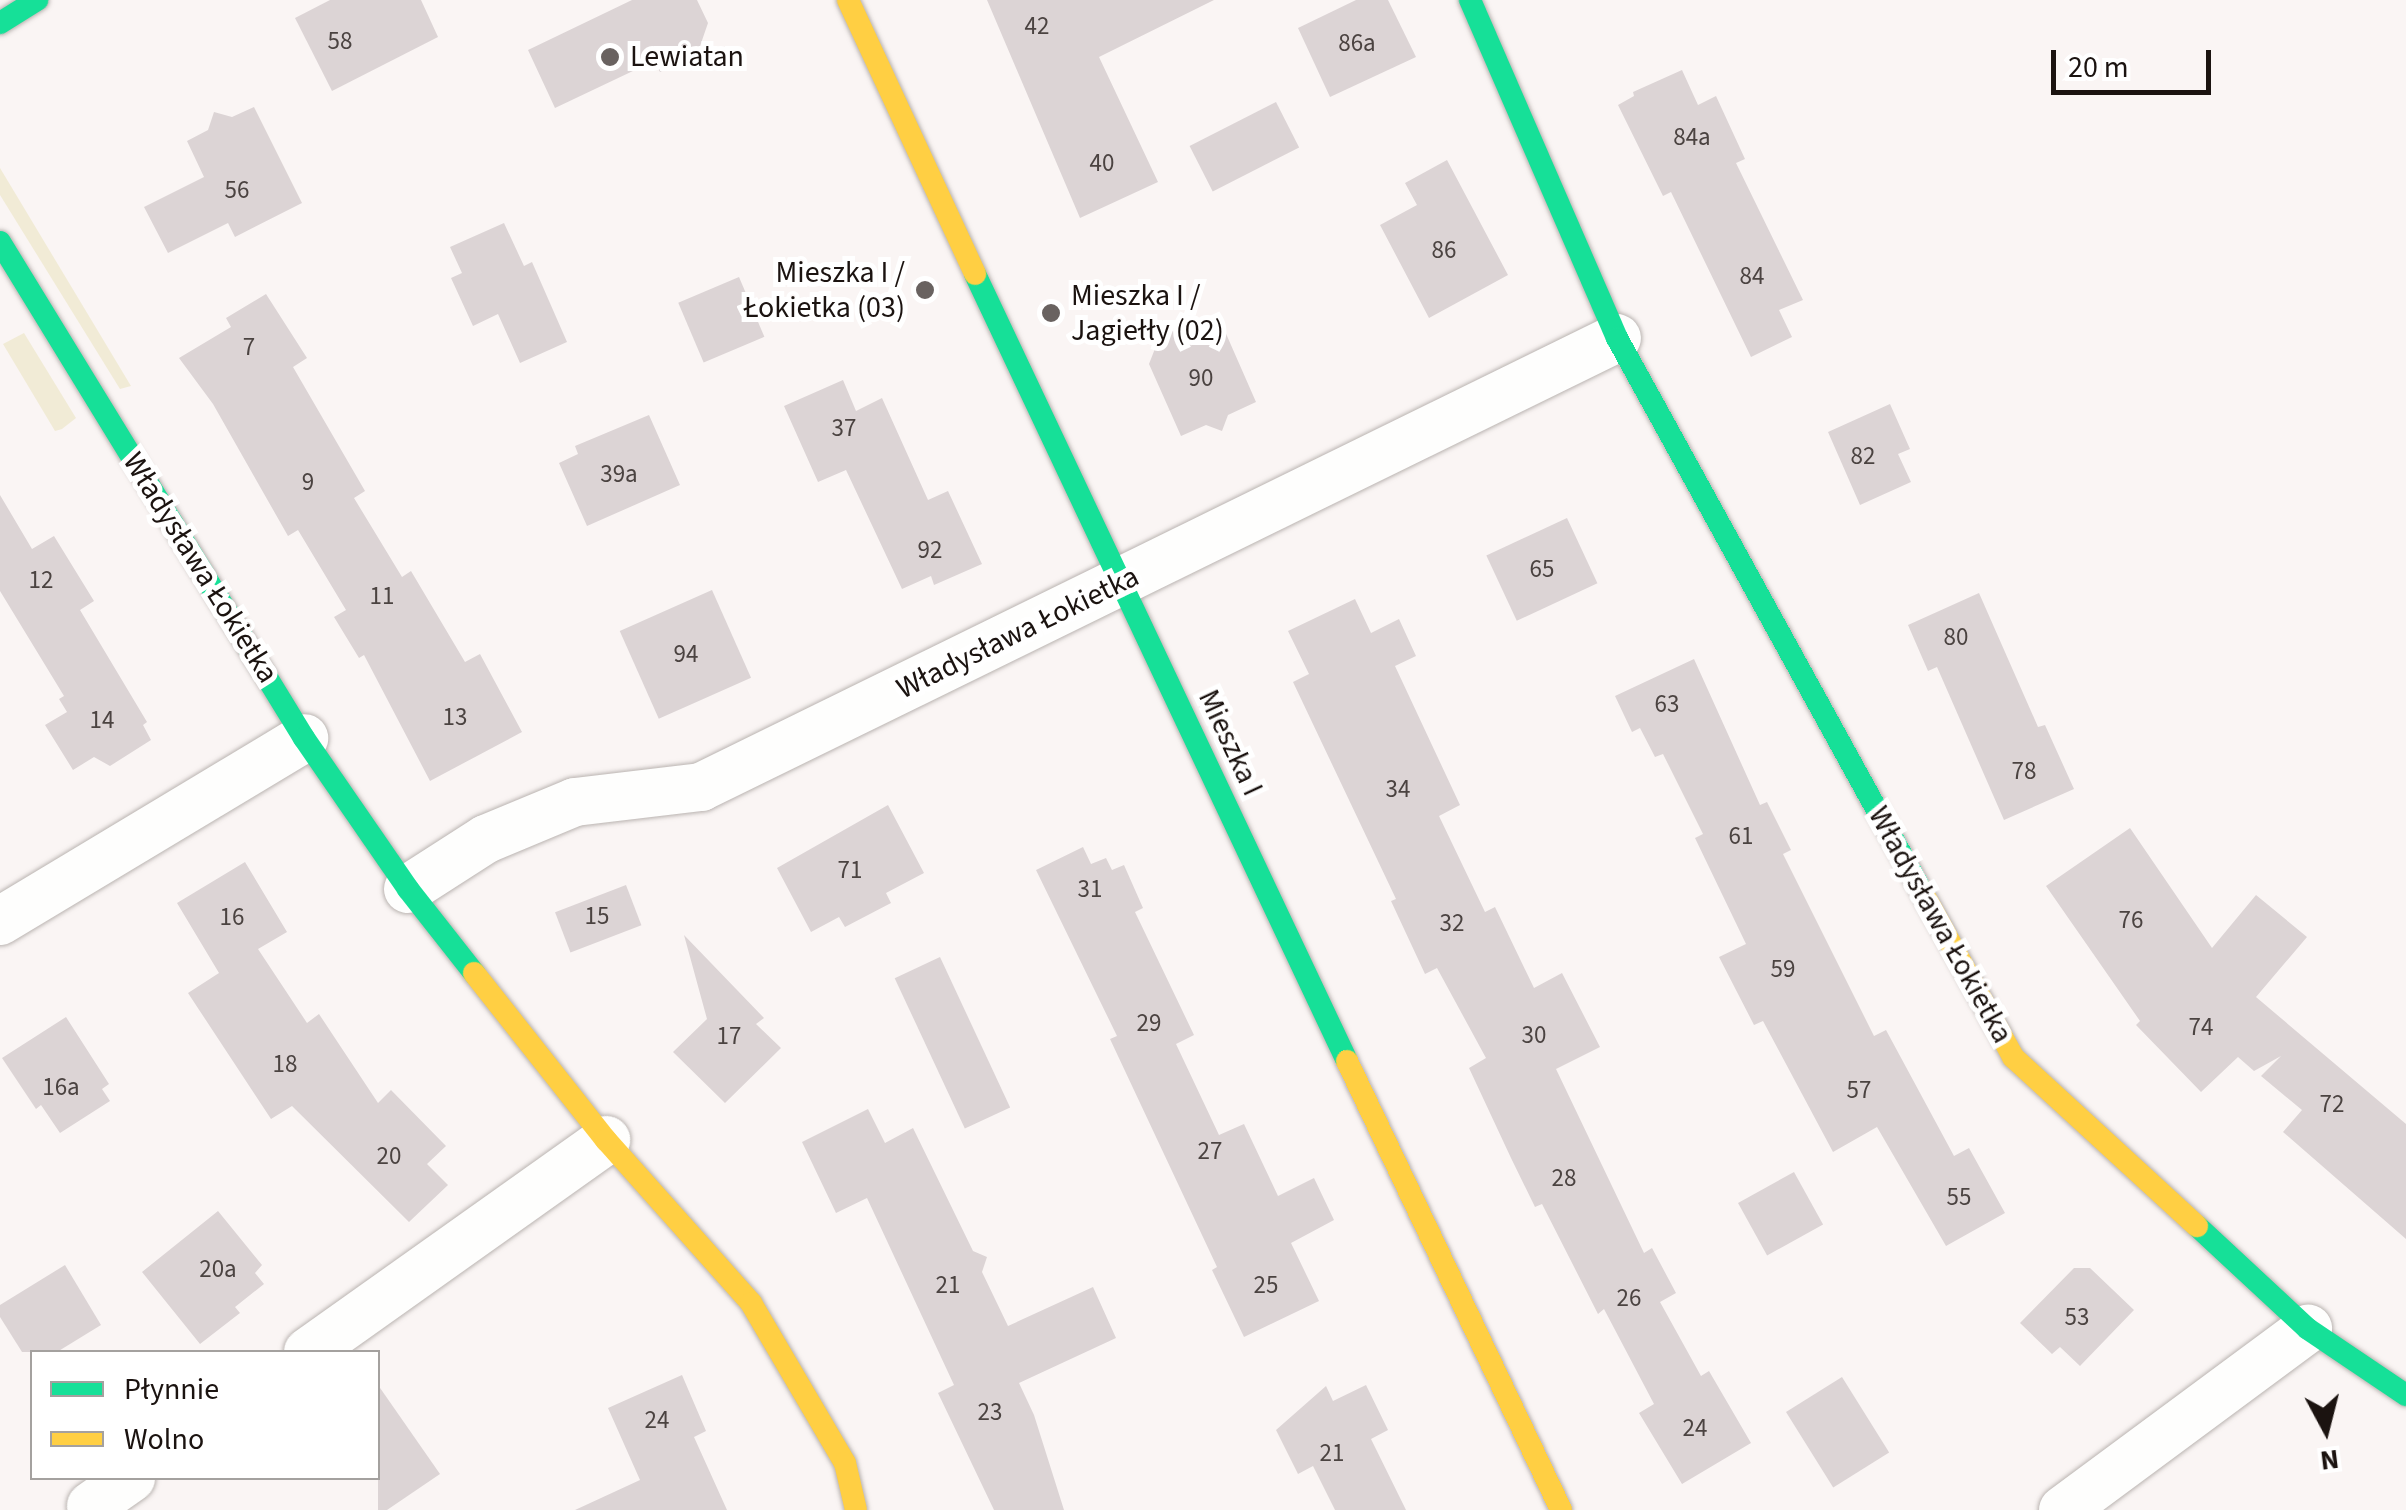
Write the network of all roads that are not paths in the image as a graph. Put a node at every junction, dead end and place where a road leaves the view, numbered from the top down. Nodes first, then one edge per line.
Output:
1 (37, 0) edge
2 (848, 0) edge
3 (1470, 0) edge
4 (0, 23) edge
5 (0, 242) edge
6 (1617, 338) junction
7 (1120, 582) junction
8 (304, 738) junction
9 (408, 889) junction
10 (0, 921) edge
11 (606, 1140) junction
12 (2308, 1329) junction
13 (311, 1350) edge
14 (2406, 1395) edge
15 (128, 1480) edge
16 (91, 1506) dead end
17 (856, 1510) edge
18 (1561, 1510) edge
19 (2062, 1510) edge

1 - 4 street
2 - 7 street, Mieszka I
3 - 6 street, Władysława Łokietka
5 - 8 street, Władysława Łokietka
6 - 7 street, Władysława Łokietka
6 - 12 street, Władysława Łokietka
7 - 9 street, Władysława Łokietka
7 - 18 street, Mieszka I
8 - 9 street, Władysława Łokietka
8 - 10 street
9 - 11 street, Władysława Łokietka
11 - 13 street
11 - 17 street, Władysława Łokietka
12 - 14 street, Władysława Łokietka
12 - 19 street
15 - 16 street

